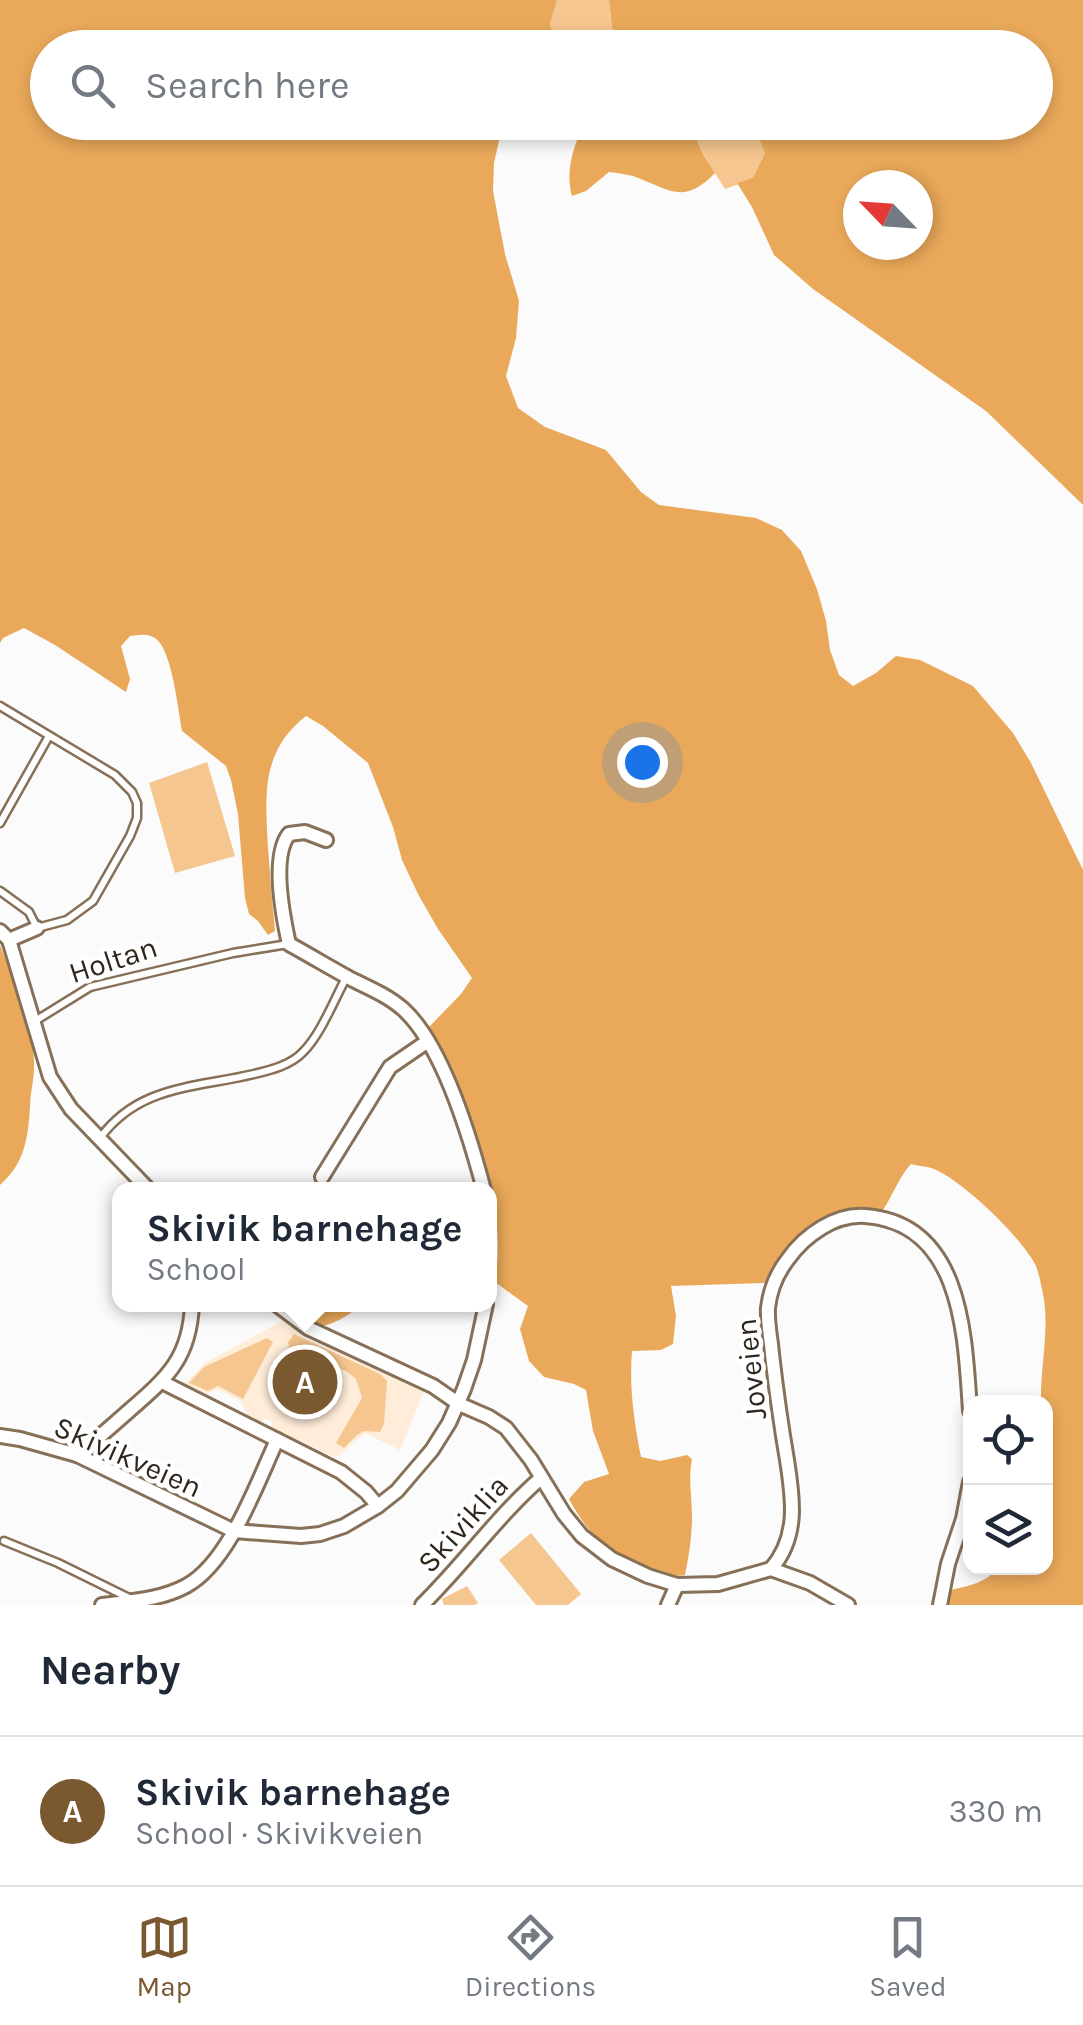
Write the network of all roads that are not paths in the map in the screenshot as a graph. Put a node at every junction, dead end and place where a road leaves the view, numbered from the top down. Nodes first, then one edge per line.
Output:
1 (0, 706) edge
2 (49, 736) junction
3 (0, 823) edge
4 (326, 840) dead end
5 (0, 891) edge
6 (37, 928) junction
7 (4, 935) edge
8 (289, 944) junction
9 (346, 976) junction
10 (34, 1021) junction
11 (428, 1040) junction
12 (100, 1138) junction
13 (322, 1177) dead end
14 (141, 1182) edge
15 (482, 1182) edge
16 (192, 1312) edge
17 (287, 1312) edge
18 (484, 1312) edge
19 (162, 1382) junction
20 (968, 1395) edge
21 (459, 1404) junction
22 (0, 1436) edge
23 (277, 1440) junction
24 (76, 1455) junction
25 (541, 1478) junction
26 (970, 1485) edge
27 (378, 1506) junction
28 (234, 1531) junction
29 (4, 1541) dead end
30 (770, 1569) junction
31 (677, 1585) junction
32 (135, 1601) junction
33 (102, 1605) edge
34 (422, 1605) edge
35 (668, 1605) edge
36 (848, 1605) edge
37 (940, 1605) edge

1 - 2 lane, Holtan
2 - 3 lane
2 - 6 lane, Holtan
4 - 8 street
5 - 6 lane
6 - 7 street, Holtan
7 - 10 street, Holtan
8 - 9 street
8 - 10 lane, Holtan
9 - 11 street
9 - 12 lane
10 - 12 street, Holtan
11 - 13 street
11 - 15 street
12 - 14 street, Holtan
16 - 19 street
17 - 21 street
18 - 21 street, Skivikveien
19 - 23 street
19 - 24 street
20 - 30 street, Joveien
21 - 25 street
21 - 27 street, Skivikveien
22 - 24 street, Skivikveien
23 - 27 street
23 - 28 street
24 - 28 street, Skivikveien
25 - 31 street
25 - 34 street, Skiviklia
26 - 37 street
27 - 28 street, Skivikveien
28 - 32 street
29 - 32 lane
30 - 31 street
30 - 36 street
31 - 35 street
32 - 33 street

